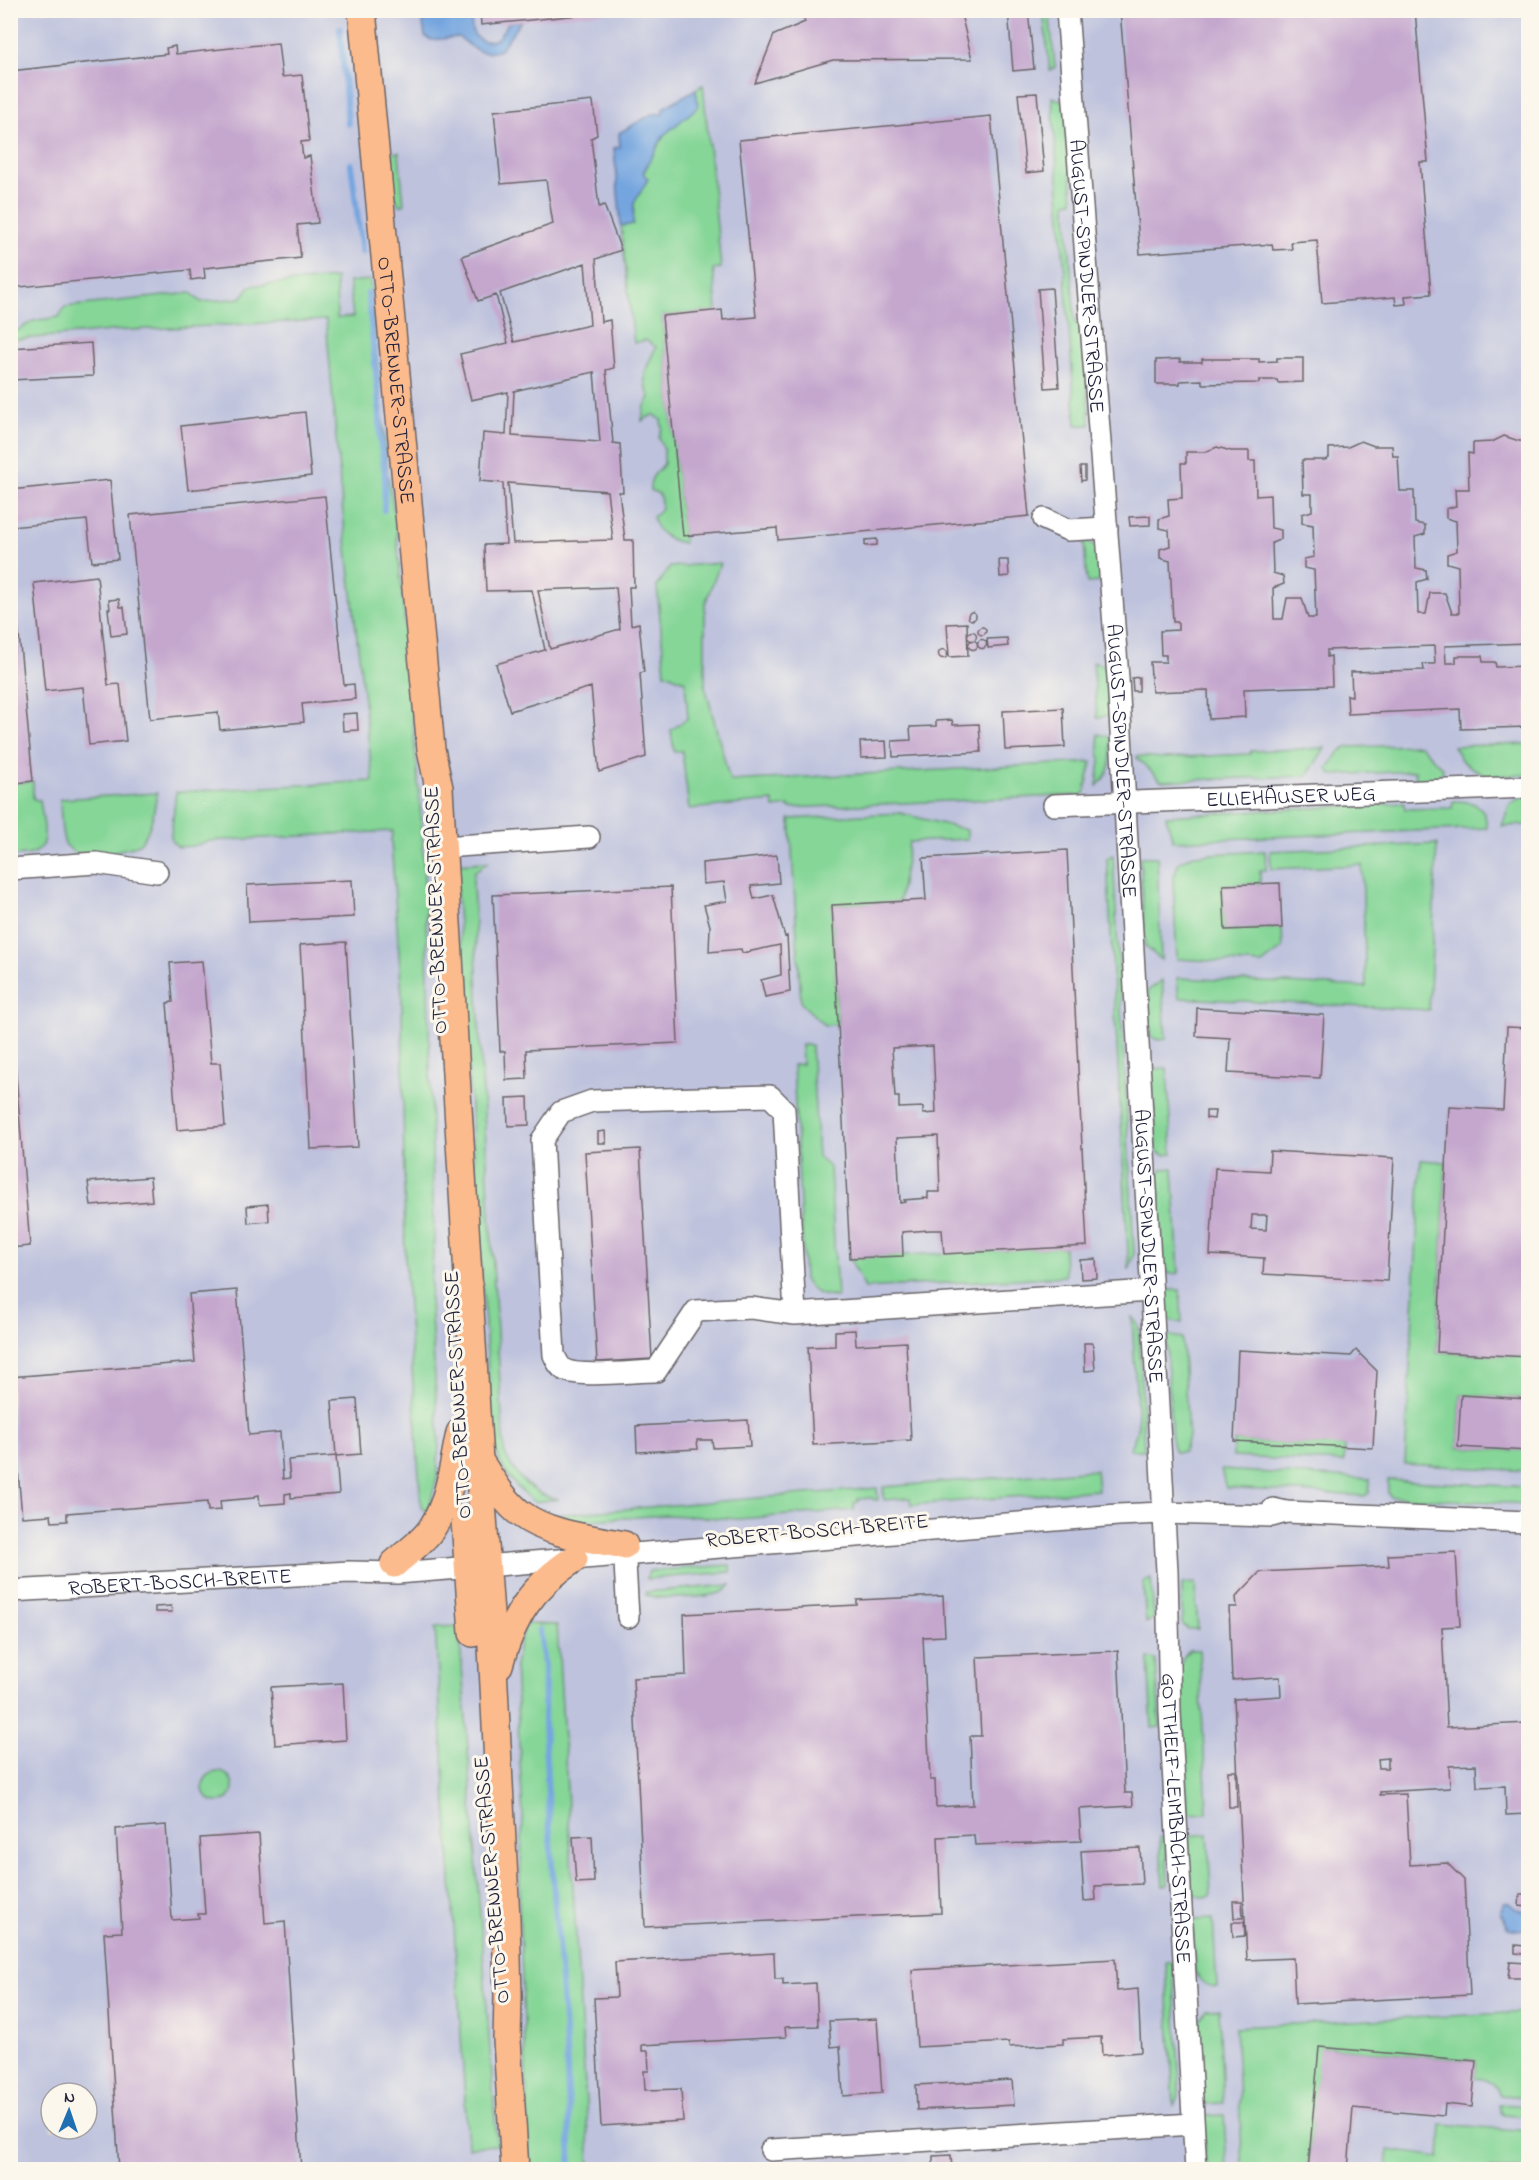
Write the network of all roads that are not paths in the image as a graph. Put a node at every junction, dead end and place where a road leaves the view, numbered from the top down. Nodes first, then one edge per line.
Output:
1 (362, 10) edge
2 (1067, 10) edge
3 (1044, 519) dead end
4 (1107, 528) junction
5 (431, 749) junction
6 (1528, 787) edge
7 (1124, 802) junction
8 (1054, 806) dead end
9 (589, 837) dead end
10 (443, 847) junction
11 (10, 869) edge
12 (157, 872) dead end
13 (1150, 1291) junction
14 (795, 1314) junction
15 (460, 1433) junction
16 (479, 1461) junction
17 (1163, 1509) junction
18 (1528, 1522) edge
19 (624, 1550) junction
20 (574, 1559) junction
21 (477, 1562) junction
22 (394, 1564) junction
23 (349, 1572) junction
24 (10, 1591) edge
25 (628, 1617) dead end
26 (494, 1680) junction
27 (507, 2040) junction
28 (1193, 2124) junction
29 (771, 2150) dead end
30 (515, 2169) edge
31 (1196, 2169) edge

1 - 5 main road, OTTO-BRENNER-STRASSE
2 - 4 street, AUGUST-SPINDLER-STRASSE
3 - 4 street
4 - 7 street, AUGUST-SPINDLER-STRASSE
5 - 10 main road, OTTO-BRENNER-STRASSE
5 - 15 main road, OTTO-BRENNER-STRASSE
6 - 7 street, ELLIEHÄUSER WEG
7 - 8 street, ELLIEHÄUSER WEG
7 - 13 street, AUGUST-SPINDLER-STRASSE
9 - 10 street
10 - 16 main road, OTTO-BRENNER-STRASSE
11 - 12 street
13 - 14 street
13 - 17 street, AUGUST-SPINDLER-STRASSE
14 - 14 street
15 - 21 main road, OTTO-BRENNER-STRASSE
15 - 22 main road
16 - 19 main road
16 - 21 main road, OTTO-BRENNER-STRASSE
17 - 18 street, ROBERT-BOSCH-BREITE
17 - 19 street, ROBERT-BOSCH-BREITE
17 - 28 street, GOTTHELF-LEIMBACH-STRASSE
19 - 20 street, ROBERT-BOSCH-BREITE
19 - 21 street, ROBERT-BOSCH-BREITE
19 - 25 street
20 - 21 street, ROBERT-BOSCH-BREITE
20 - 26 main road
21 - 22 street, ROBERT-BOSCH-BREITE
21 - 23 street, ROBERT-BOSCH-BREITE
21 - 26 main road, OTTO-BRENNER-STRASSE
21 - 27 main road, OTTO-BRENNER-STRASSE
22 - 23 street, ROBERT-BOSCH-BREITE
23 - 24 street, ROBERT-BOSCH-BREITE
26 - 27 main road, OTTO-BRENNER-STRASSE
27 - 30 main road, OTTO-BRENNER-STRASSE
28 - 29 street
28 - 31 street, GOTTHELF-LEIMBACH-STRASSE

